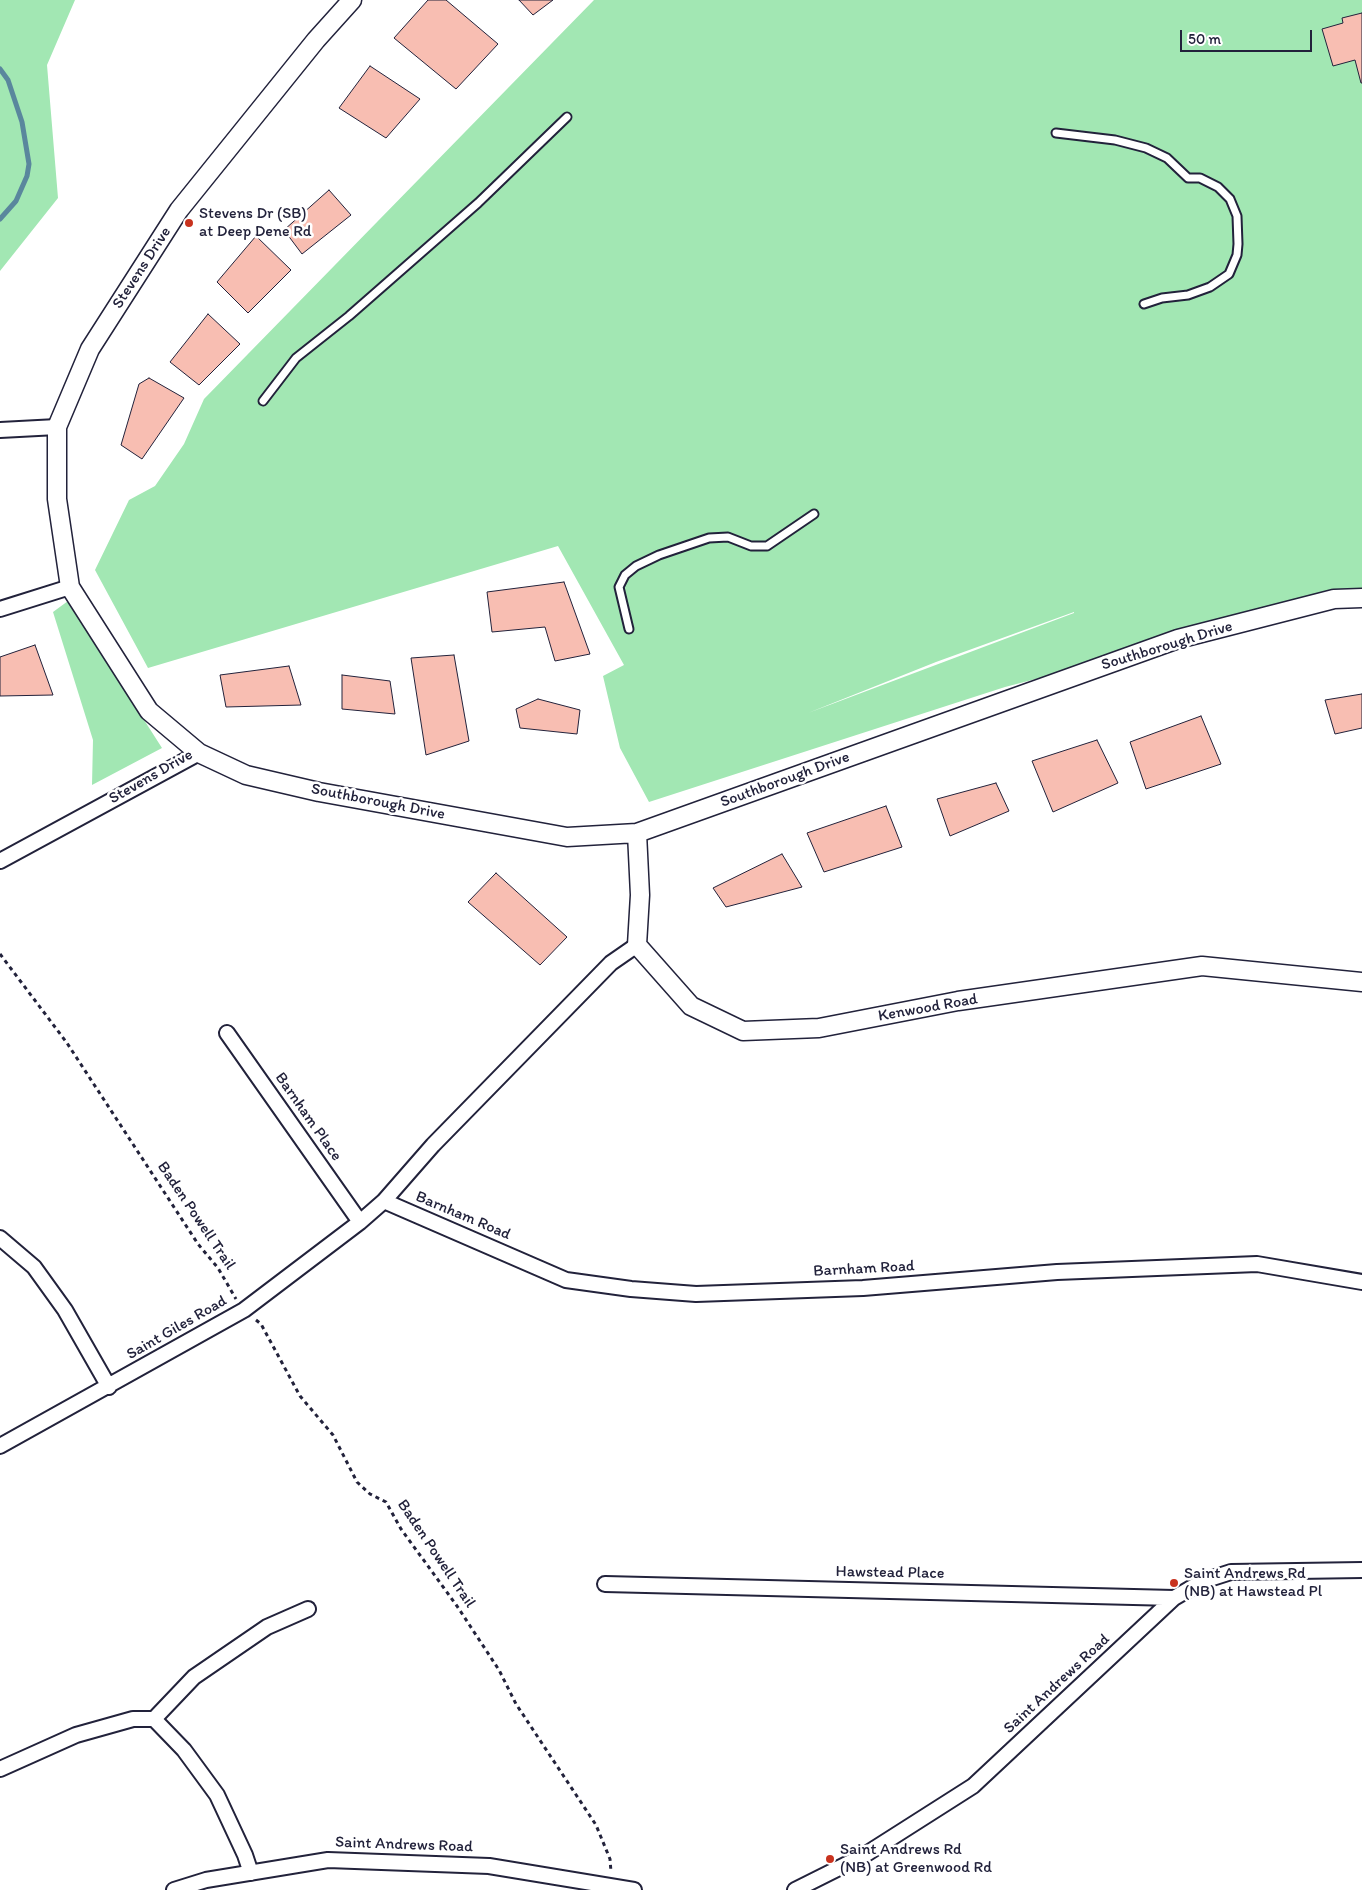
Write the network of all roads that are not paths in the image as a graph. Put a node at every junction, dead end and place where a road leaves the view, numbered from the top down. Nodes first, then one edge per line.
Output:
1 (352, 0) edge
2 (567, 117) dead end
3 (1056, 133) dead end
4 (1144, 304) dead end
5 (263, 401) dead end
6 (57, 427) junction
7 (0, 430) edge
8 (814, 514) dead end
9 (70, 587) junction
10 (1362, 598) edge
11 (0, 609) edge
12 (629, 629) dead end
13 (199, 753) junction
14 (637, 833) junction
15 (0, 861) edge
16 (637, 945) junction
17 (1362, 982) edge
18 (227, 1033) dead end
19 (384, 1201) junction
20 (360, 1222) junction
21 (0, 1238) edge
22 (1362, 1282) edge
23 (109, 1387) junction
24 (0, 1446) edge
25 (1362, 1570) edge
26 (605, 1584) dead end
27 (1174, 1598) junction
28 (308, 1609) dead end
29 (154, 1718) junction
30 (0, 1769) edge
31 (251, 1874) junction
32 (174, 1890) edge
33 (634, 1890) edge
34 (795, 1890) edge

1 - 6 street, Stevens Drive
2 - 5 lane
3 - 4 lane
6 - 7 street
6 - 9 street, Stevens Drive
8 - 12 lane
9 - 11 street
9 - 13 street, Stevens Drive
10 - 14 street, Southborough Drive
13 - 14 street, Southborough Drive
13 - 15 street, Stevens Drive
14 - 16 street
16 - 17 street, Kenwood Road
16 - 19 street, Barnham Road
18 - 20 street, Barnham Place
19 - 20 street, Barnham Road
19 - 22 street, Barnham Road
20 - 23 street, Saint Giles Road
21 - 23 street
23 - 24 street, Saint Giles Road
25 - 27 street, Saint Andrews Road
26 - 27 street, Hawstead Place
27 - 34 street, Saint Andrews Road
28 - 29 street
29 - 30 street
29 - 31 street
31 - 32 street, Saint Andrews Road
31 - 33 street, Saint Andrews Road

